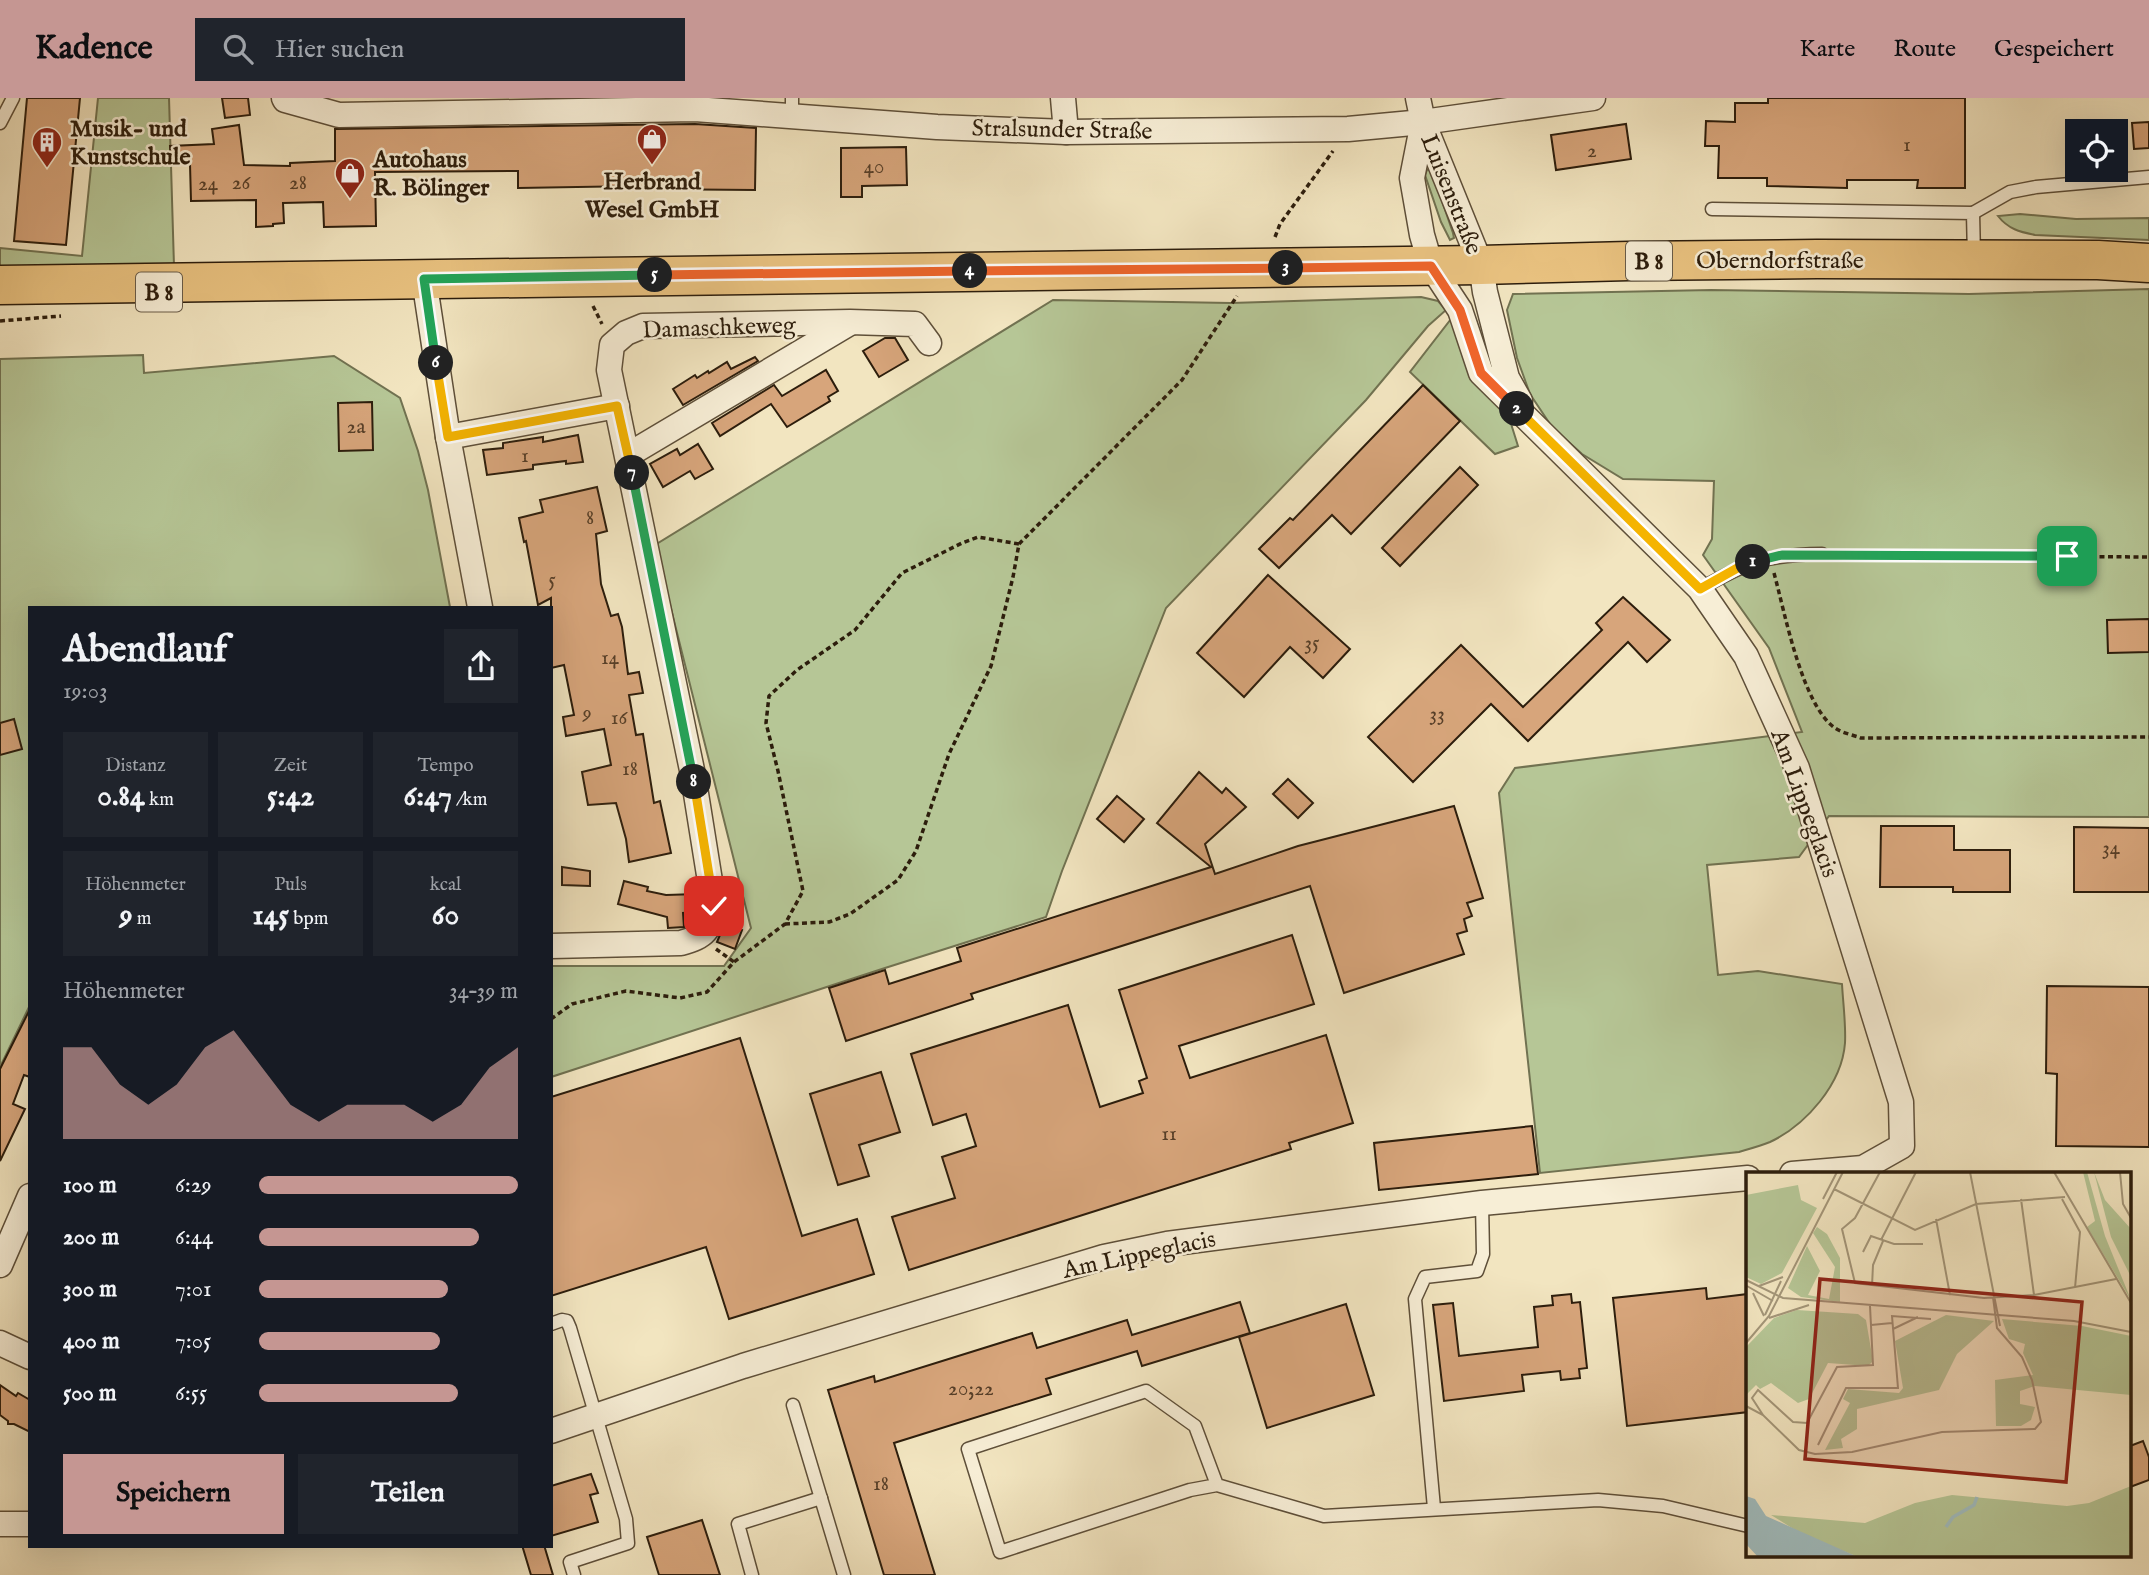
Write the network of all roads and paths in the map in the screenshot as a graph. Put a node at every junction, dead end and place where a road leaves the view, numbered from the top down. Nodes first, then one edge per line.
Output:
1 (13, 98) edge
2 (284, 98) edge
3 (1063, 98) edge
4 (1593, 98) edge
5 (427, 105) edge
6 (792, 106) edge
7 (1420, 110) edge
8 (0, 123) edge
9 (1349, 130) junction
10 (1066, 132) junction
11 (2149, 177) edge
12 (1712, 209) dead end
13 (1973, 213) junction
14 (1974, 261) junction
15 (2149, 263) edge
16 (1431, 266) junction
17 (1257, 268) junction
18 (424, 279) junction
19 (1483, 279) junction
20 (318, 282) junction
21 (0, 285) edge
22 (589, 298) dead end
23 (0, 303) edge
24 (850, 322) junction
25 (929, 343) dead end
26 (612, 345) junction
27 (617, 406) junction
28 (1534, 425) junction
29 (448, 437) junction
30 (628, 454) junction
31 (1018, 544) junction
32 (1822, 554) joint
33 (1765, 555) junction
34 (2149, 557) edge
35 (1700, 589) junction
36 (480, 606) edge
37 (2149, 737) edge
38 (785, 924) junction
39 (553, 946) edge
40 (553, 1018) edge
41 (1816, 1172) edge
42 (1746, 1178) edge
43 (28, 1201) edge
44 (1482, 1203) junction
45 (0, 1265) edge
46 (553, 1323) edge
47 (0, 1343) edge
48 (28, 1356) edge
49 (793, 1405) dead end
50 (595, 1416) junction
51 (553, 1430) edge
52 (1217, 1485) junction
53 (821, 1498) junction
54 (1434, 1508) junction
55 (0, 1524) edge
56 (28, 1524) edge
57 (1746, 1526) edge
58 (574, 1575) edge
59 (752, 1575) edge
60 (844, 1575) edge

1 - 8 lane
2 - 5 street, Stralsunder Straße
3 - 10 street
4 - 7 street, Stralsunder Straße
5 - 6 street, Stralsunder Straße
6 - 10 street, Stralsunder Straße
7 - 9 street, Stralsunder Straße
7 - 16 street, Luisenstraße
7 - 19 street, Luisenstraße
9 - 10 street, Stralsunder Straße
9 - 17 path
11 - 13 lane
12 - 13 lane
13 - 14 lane
14 - 15 main road, Oberndorfstraße / B 8
14 - 19 main road, Oberndorfstraße / B 8
16 - 17 main road, Oberndorfstraße / B 8
16 - 19 main road, Oberndorfstraße / B 8
16 - 28 street, Am Lippeglacis
17 - 18 main road, Oberndorfstraße / B 8
17 - 31 path
18 - 20 main road, Oberndorfstraße / B 8
18 - 29 street
19 - 28 street, Am Lippeglacis
20 - 21 main road, Oberndorfstraße / B 8
20 - 23 main road, Oberndorfstraße / B 8
22 - 26 path
24 - 25 street, Damaschkeweg
24 - 26 street, Damaschkeweg
24 - 30 street, Damaschkeweg
26 - 27 street, Damaschkeweg
27 - 29 street
27 - 30 street, Damaschkeweg
28 - 35 street, Am Lippeglacis
29 - 36 street
30 - 39 street, Damaschkeweg
31 - 38 path
31 - 38 path
32 - 33 lane
32 - 34 path
33 - 35 lane
33 - 37 path
35 - 41 street, Am Lippeglacis
38 - 40 path
42 - 44 street, Am Lippeglacis
43 - 45 street
44 - 50 street, Am Lippeglacis
44 - 54 lane
46 - 50 lane
47 - 48 street
49 - 53 lane
50 - 51 street, Am Lippeglacis
50 - 58 lane
52 - 52 lane
52 - 54 lane
53 - 59 lane
53 - 60 lane
54 - 57 lane
55 - 56 street

